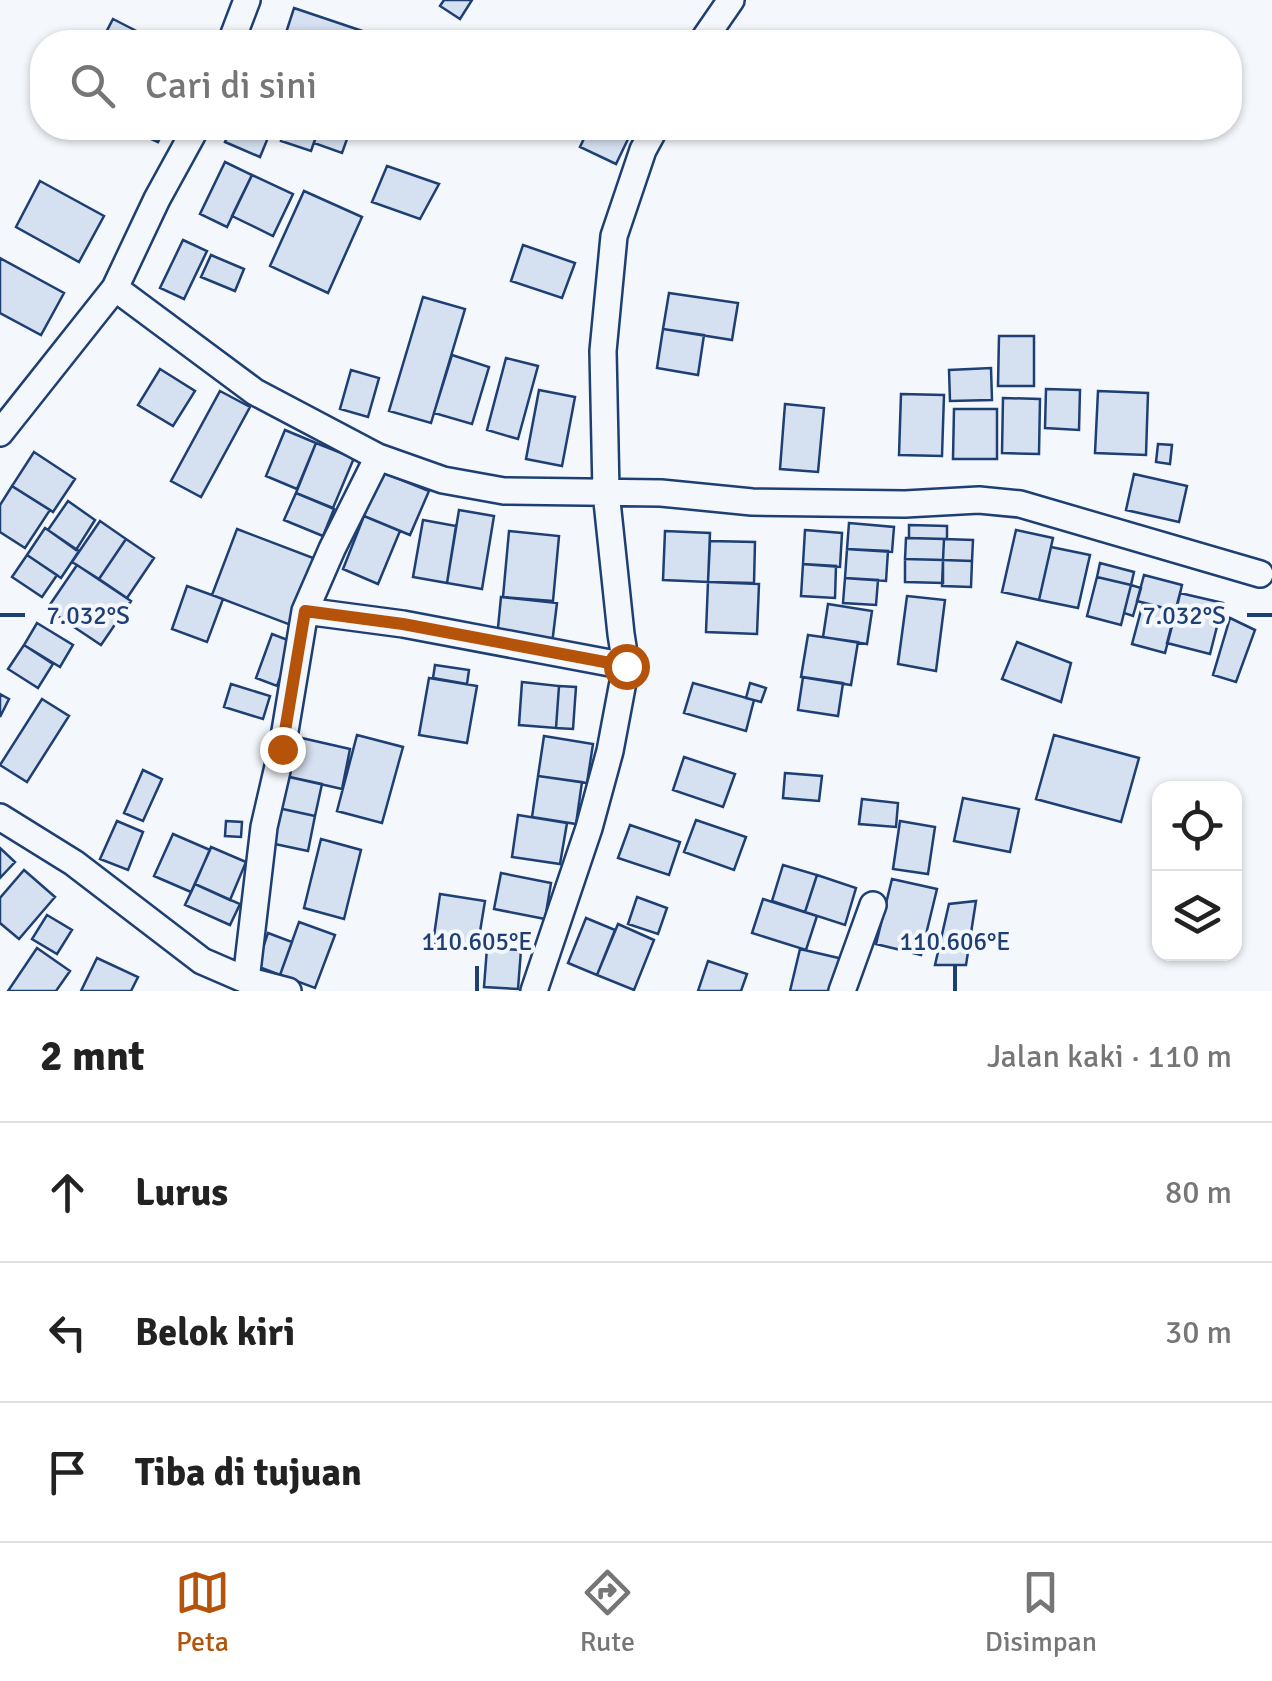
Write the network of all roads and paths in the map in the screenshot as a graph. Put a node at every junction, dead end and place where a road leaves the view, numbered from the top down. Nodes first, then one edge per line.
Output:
1 (247, 0) edge
2 (731, 0) edge
3 (236, 30) edge
4 (710, 30) edge
5 (189, 140) edge
6 (648, 140) edge
7 (114, 288) junction
8 (0, 433) edge
9 (378, 456) junction
10 (606, 492) junction
11 (1260, 574) dead end
12 (305, 611) junction
13 (626, 666) junction
14 (0, 817) edge
15 (872, 905) dead end
16 (246, 980) junction
17 (288, 991) edge
18 (534, 991) edge
19 (842, 991) edge

1 - 3 street
2 - 4 street
5 - 7 street
6 - 10 street
7 - 8 street
7 - 9 street
9 - 10 street
9 - 12 street
10 - 11 street
10 - 13 street
12 - 13 street
12 - 16 street
13 - 18 street
14 - 16 street
15 - 19 street
16 - 17 street

